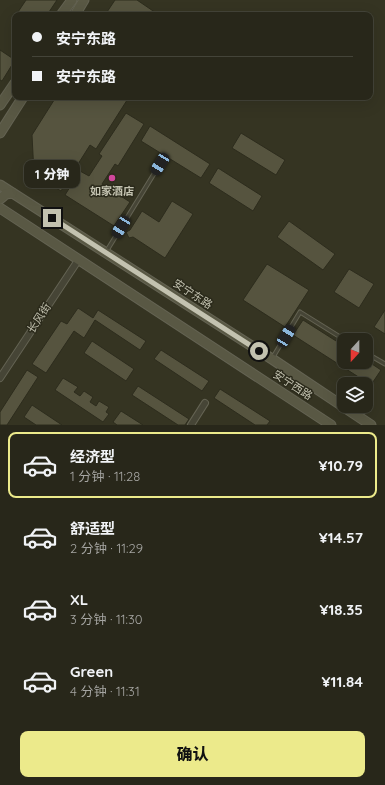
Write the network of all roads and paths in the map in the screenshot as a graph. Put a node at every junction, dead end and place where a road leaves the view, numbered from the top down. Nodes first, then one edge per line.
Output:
1 (72, 0) edge
2 (84, 0) edge
3 (64, 12) edge
4 (76, 12) edge
5 (12, 88) edge
6 (21, 100) edge
7 (0, 106) edge
8 (0, 133) edge
9 (160, 164) dead end
10 (0, 185) edge
11 (12, 193) junction
12 (0, 206) edge
13 (106, 252) junction
14 (79, 259) junction
15 (337, 335) edge
16 (373, 357) edge
17 (272, 359) junction
18 (385, 364) edge
19 (0, 378) edge
20 (205, 403) dead end
21 (191, 425) edge
22 (331, 425) edge
23 (371, 425) edge

1 - 3 main road
2 - 4 main road
5 - 7 main road
6 - 8 main road
9 - 13 lane
10 - 11 main road, 安宁东路
11 - 12 main road
11 - 13 main road, 安宁东路
12 - 14 main road, 安宁西路
13 - 17 main road, 安宁东路
14 - 19 street, 长风街
14 - 22 main road, 安宁西路
15 - 17 lane
16 - 18 lane
17 - 23 main road, 安宁东路
20 - 21 street

